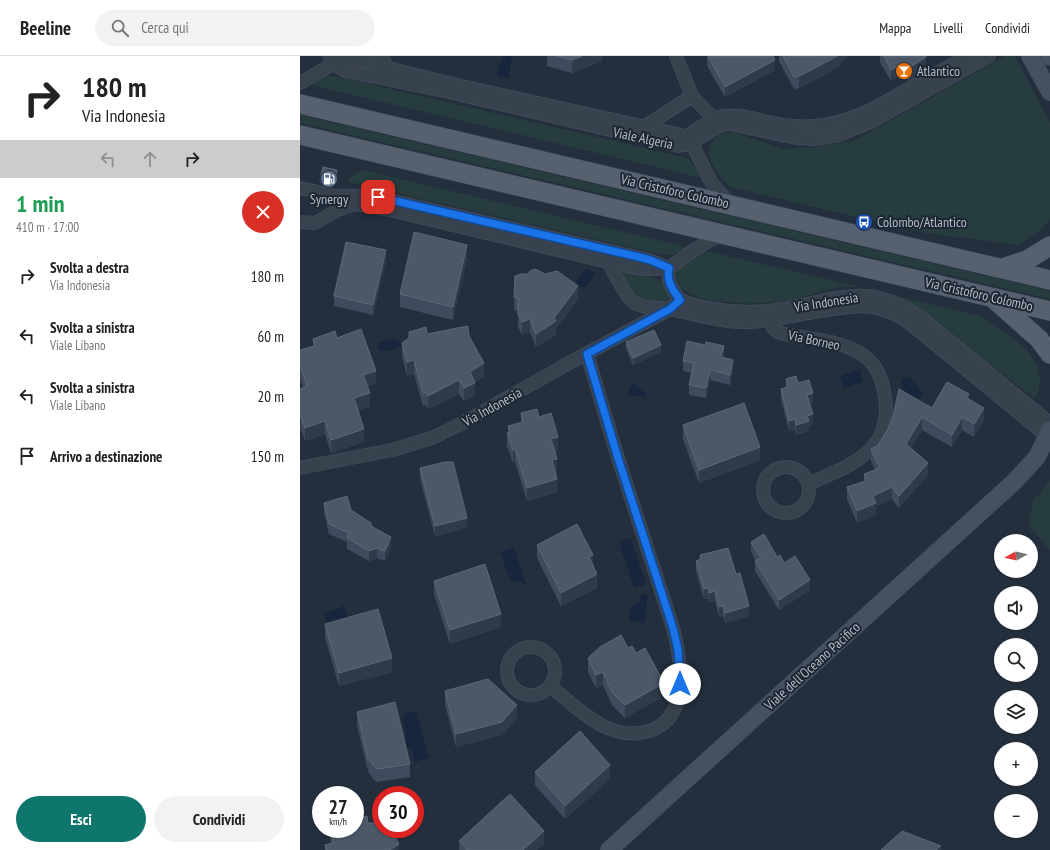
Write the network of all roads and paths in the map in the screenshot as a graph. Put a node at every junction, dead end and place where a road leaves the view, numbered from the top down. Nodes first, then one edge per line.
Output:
1 (381, 56) edge
2 (676, 56) edge
3 (968, 56) edge
4 (989, 56) edge
5 (1030, 56) edge
6 (332, 60) edge
7 (388, 68) junction
8 (427, 82) junction
9 (300, 83) edge
10 (1050, 92) edge
11 (692, 96) junction
12 (896, 102) junction
13 (300, 104) edge
14 (717, 123) junction
15 (642, 132) junction
16 (300, 135) edge
17 (688, 140) junction
18 (300, 188) edge
19 (732, 205) junction
20 (415, 211) junction
21 (300, 222) edge
22 (722, 234) junction
23 (1050, 246) edge
24 (610, 256) junction
25 (669, 268) junction
26 (1001, 268) junction
27 (1050, 280) edge
28 (992, 298) junction
29 (680, 300) junction
30 (670, 309) junction
31 (1050, 311) edge
32 (769, 315) junction
33 (587, 354) junction
34 (1050, 354) edge
35 (1049, 430) edge
36 (1050, 457) edge
37 (300, 468) edge
38 (1015, 481) junction
39 (808, 484) dead end
40 (550, 686) dead end
41 (609, 850) edge

1 - 7 street
2 - 11 street
3 - 12 street, Viale Algeria
4 - 12 street, Viale Algeria
5 - 10 main road
6 - 7 street, Viale Algeria
6 - 8 street, Viale Algeria
6 - 9 street
7 - 8 street, Viale Algeria
8 - 15 street, Viale Algeria
11 - 14 street
11 - 15 street
12 - 14 street, Viale Algeria
13 - 19 main road, Via Cristoforo Colombo
14 - 17 street, Viale Algeria
15 - 17 street, Viale Algeria
16 - 22 main road, Via Cristoforo Colombo
17 - 19 street
18 - 20 street
19 - 26 main road, Via Cristoforo Colombo
20 - 21 street
20 - 24 street
22 - 25 street
22 - 28 main road, Via Cristoforo Colombo
23 - 26 main road
24 - 25 street
24 - 30 street
25 - 29 street
26 - 27 main road, Via Cristoforo Colombo
28 - 31 main road, Via Cristoforo Colombo
28 - 34 main road
29 - 30 street, Via Indonesia
29 - 32 street, Via Indonesia
30 - 32 street, Via Indonesia
30 - 33 street, Via Indonesia
32 - 35 street, Via Indonesia
32 - 39 street, Via Borneo
33 - 37 street, Via Indonesia
33 - 40 street
35 - 38 main road
36 - 38 main road
38 - 41 main road, Viale dell'Oceano Pacifico

